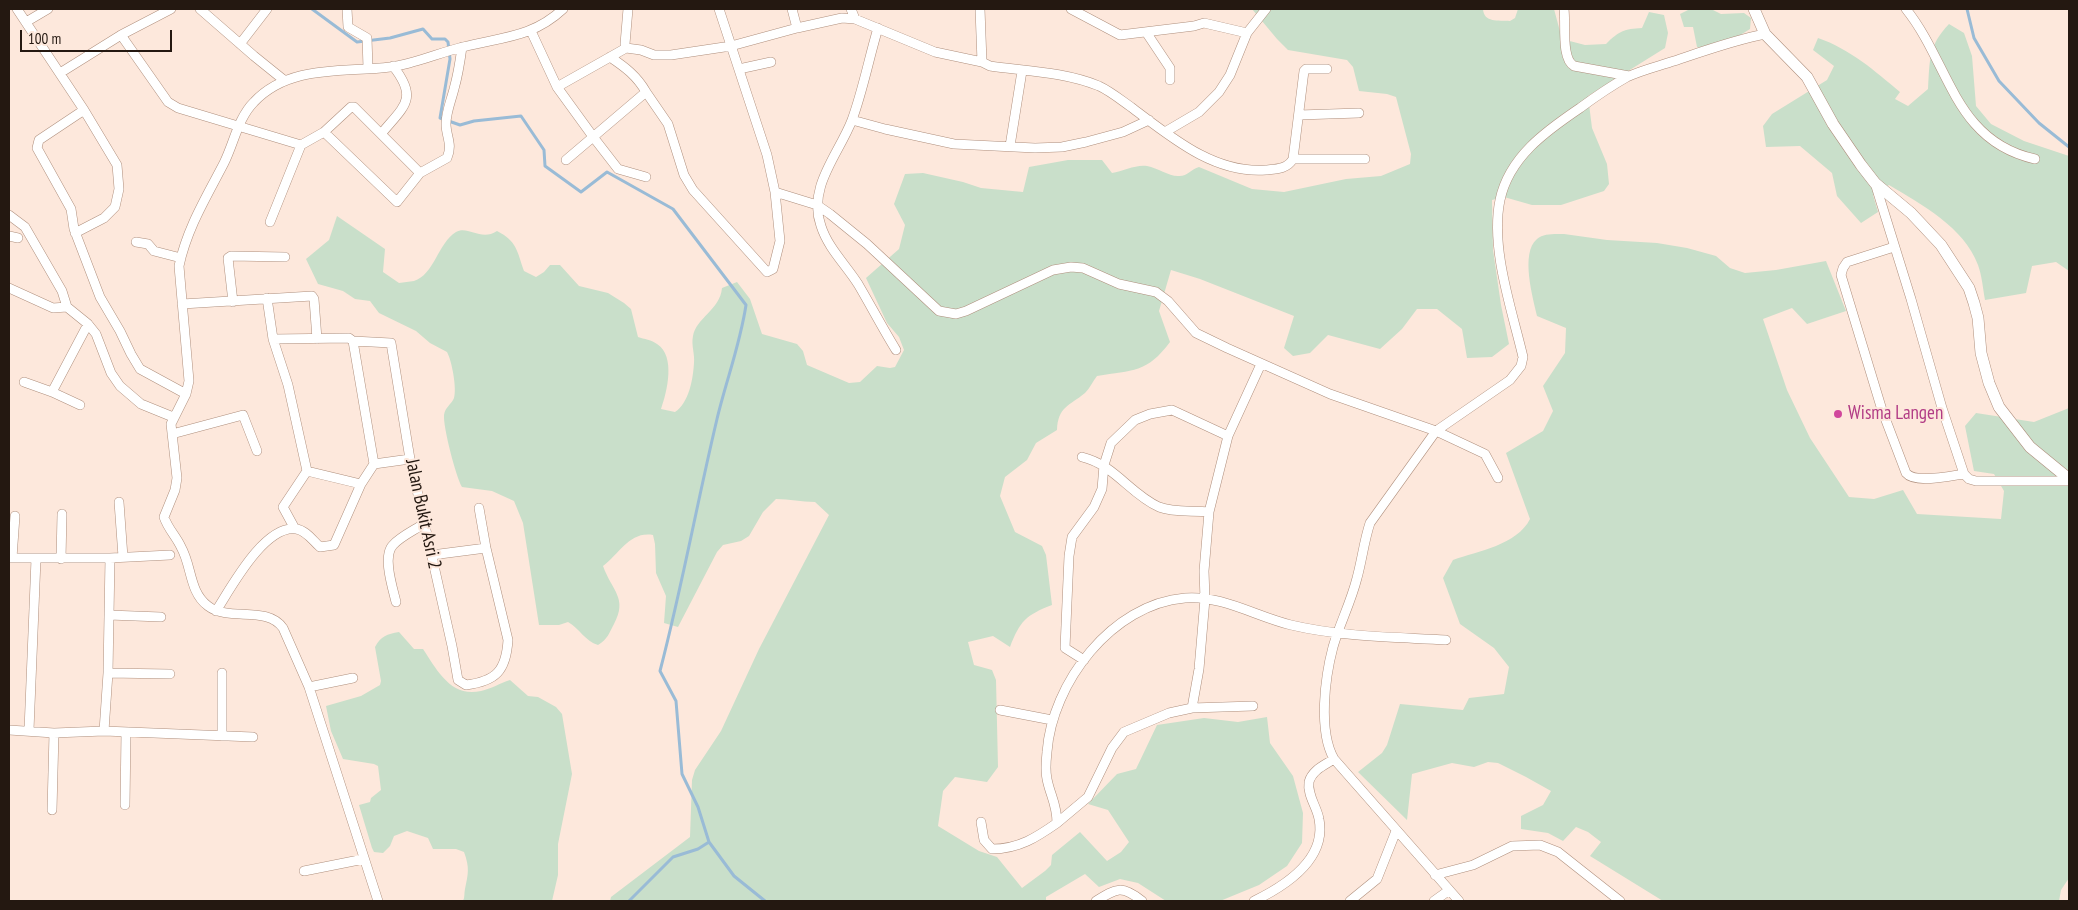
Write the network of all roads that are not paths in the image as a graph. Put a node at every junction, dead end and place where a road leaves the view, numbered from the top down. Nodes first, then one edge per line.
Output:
1 (17, 9) edge
2 (48, 9) edge
3 (171, 9) edge
4 (200, 9) edge
5 (267, 9) edge
6 (347, 9) edge
7 (563, 9) edge
8 (628, 9) edge
9 (719, 9) edge
10 (792, 9) edge
11 (850, 9) edge
12 (980, 9) edge
13 (1071, 9) edge
14 (1266, 9) edge
15 (1564, 9) edge
16 (1754, 9) edge
17 (1906, 9) edge
18 (855, 19) junction
19 (26, 22) junction
20 (797, 28) junction
21 (878, 28) junction
22 (531, 31) junction
23 (1146, 32) junction
24 (1247, 33) junction
25 (1765, 34) junction
26 (120, 35) junction
27 (240, 44) junction
28 (731, 46) junction
29 (459, 48) junction
30 (626, 48) junction
31 (610, 57) junction
32 (771, 62) dead end
33 (982, 62) junction
34 (393, 66) junction
35 (368, 68) junction
36 (739, 69) junction
37 (1327, 69) dead end
38 (1022, 71) junction
39 (60, 73) junction
40 (1629, 76) junction
41 (1170, 80) dead end
42 (285, 81) junction
43 (557, 88) junction
44 (646, 92) junction
45 (84, 110) junction
46 (1359, 113) dead end
47 (1299, 114) junction
48 (852, 120) junction
49 (1148, 120) junction
50 (239, 126) junction
51 (324, 132) junction
52 (1165, 132) junction
53 (382, 134) junction
54 (594, 138) junction
55 (301, 145) junction
56 (1010, 146) junction
57 (1294, 159) junction
58 (1364, 159) dead end
59 (2036, 159) dead end
60 (566, 160) dead end
61 (420, 173) junction
62 (646, 177) dead end
63 (1876, 183) junction
64 (775, 192) junction
65 (817, 205) junction
66 (9, 215) edge
67 (270, 222) dead end
68 (74, 231) junction
69 (136, 242) dead end
70 (1894, 247) junction
71 (285, 257) dead end
72 (181, 258) junction
73 (9, 288) edge
74 (267, 298) junction
75 (233, 302) junction
76 (182, 304) junction
77 (67, 307) junction
78 (88, 324) junction
79 (273, 339) junction
80 (318, 339) junction
81 (354, 341) junction
82 (896, 350) dead end
83 (1261, 364) junction
84 (24, 382) dead end
85 (52, 392) junction
86 (186, 394) junction
87 (80, 405) dead end
88 (173, 417) junction
89 (1436, 431) junction
90 (172, 434) junction
91 (1228, 436) junction
92 (257, 451) dead end
93 (1082, 457) dead end
94 (410, 459) junction
95 (374, 464) junction
96 (1104, 465) junction
97 (307, 471) junction
98 (1964, 474) junction
99 (1498, 478) dead end
100 (2069, 480) edge
101 (361, 484) junction
102 (120, 502) dead end
103 (479, 508) dead end
104 (1209, 512) junction
105 (62, 514) dead end
106 (15, 516) dead end
107 (425, 523) junction
108 (294, 529) junction
109 (486, 548) junction
110 (170, 555) dead end
111 (432, 555) junction
112 (123, 557) junction
113 (11, 558) edge
114 (110, 558) junction
115 (36, 559) junction
116 (61, 559) junction
117 (1205, 599) junction
118 (396, 602) dead end
119 (216, 611) junction
120 (109, 616) junction
121 (161, 617) dead end
122 (1338, 633) junction
123 (1446, 640) dead end
124 (1084, 660) junction
125 (108, 673) junction
126 (222, 673) dead end
127 (170, 674) dead end
128 (353, 678) dead end
129 (309, 687) junction
130 (1253, 706) dead end
131 (1192, 708) junction
132 (1000, 710) dead end
133 (1052, 720) junction
134 (9, 730) edge
135 (29, 730) junction
136 (104, 731) junction
137 (126, 732) junction
138 (54, 733) junction
139 (222, 736) junction
140 (253, 737) dead end
141 (1334, 759) junction
142 (125, 805) dead end
143 (52, 810) dead end
144 (981, 822) dead end
145 (1057, 822) junction
146 (1396, 831) junction
147 (364, 859) junction
148 (304, 871) dead end
149 (1435, 875) junction
150 (1448, 891) junction
151 (378, 901) edge
152 (1096, 901) edge
153 (1142, 901) edge
154 (1254, 901) edge
155 (1350, 901) edge
156 (1434, 901) edge
157 (1458, 901) edge
158 (1620, 901) edge

1 - 19 street
2 - 19 street
3 - 26 street
4 - 27 street
5 - 27 street
6 - 35 street
7 - 22 street
8 - 30 street
9 - 28 street
10 - 20 street
11 - 18 street
12 - 33 street
13 - 23 street
14 - 24 street
15 - 40 street
16 - 25 street
17 - 59 street
18 - 20 street
18 - 21 street
19 - 39 street
20 - 28 street
21 - 33 street
21 - 48 street
22 - 29 street
22 - 43 street
23 - 24 street
23 - 41 street
24 - 52 street
25 - 40 street
25 - 63 street
26 - 39 street
26 - 50 street
27 - 42 street
28 - 30 street
28 - 36 street
29 - 34 street
29 - 61 street
30 - 31 street
31 - 43 street
31 - 44 street
32 - 36 street
33 - 38 street
34 - 35 street
34 - 53 street
35 - 42 street
36 - 64 street
37 - 47 street
38 - 49 street
38 - 56 street
39 - 45 street
40 - 89 street
42 - 50 street
43 - 54 street
44 - 54 street
44 - 64 street
45 - 68 street
45 - 68 street
46 - 47 street
47 - 57 street
48 - 56 street
48 - 65 street
49 - 52 street
49 - 56 street
50 - 55 street
50 - 72 street
51 - 53 street
51 - 55 street
51 - 61 street
52 - 57 street
53 - 61 street
54 - 60 street
54 - 62 street
55 - 67 street
57 - 58 street
63 - 70 street
63 - 100 street
64 - 65 street
65 - 82 street
65 - 83 street
66 - 77 street
68 - 86 street
69 - 72 street
70 - 98 street
70 - 98 street
71 - 75 street
72 - 76 street
73 - 77 street
74 - 75 street
74 - 79 street
74 - 80 street
75 - 76 street
76 - 86 street
77 - 78 street
78 - 85 street
78 - 88 street
79 - 80 street
79 - 97 street
80 - 81 street
81 - 94 street, Jalan Bukit Asri 2
81 - 95 street
83 - 89 street
83 - 91 street
84 - 85 street
85 - 87 street
86 - 88 street
88 - 90 street
89 - 99 street
89 - 122 street
90 - 92 street
90 - 119 street
91 - 96 street
91 - 104 street
93 - 96 street
94 - 95 street
94 - 107 street, Jalan Bukit Asri 2
95 - 101 street
96 - 104 street
96 - 124 street
97 - 101 street
97 - 108 street
98 - 100 street
101 - 108 street
102 - 112 street
103 - 109 street
104 - 117 street
105 - 116 street
106 - 113 street
107 - 111 street, Jalan Bukit Asri 2
107 - 118 street
108 - 119 street
109 - 111 street
109 - 111 street, Jalan Bukit Asri 2
110 - 112 street
112 - 114 street
113 - 115 street
114 - 116 street
114 - 120 street
115 - 116 street
115 - 135 street
117 - 122 street
117 - 124 street
117 - 131 street
119 - 129 street
120 - 121 street
120 - 125 street
122 - 123 street
122 - 141 street
124 - 133 street
125 - 127 street
125 - 136 street
126 - 139 street
128 - 129 street
129 - 147 street
130 - 131 street
131 - 145 street
132 - 133 street
133 - 145 street
134 - 135 street
135 - 138 street
136 - 137 street
136 - 138 street
137 - 139 street
137 - 142 street
138 - 143 street
139 - 140 street
141 - 146 street
141 - 154 street
144 - 145 street
146 - 149 street
146 - 155 street
147 - 148 street
147 - 151 street
149 - 150 street
149 - 158 street
150 - 156 street
150 - 157 street
152 - 153 street

